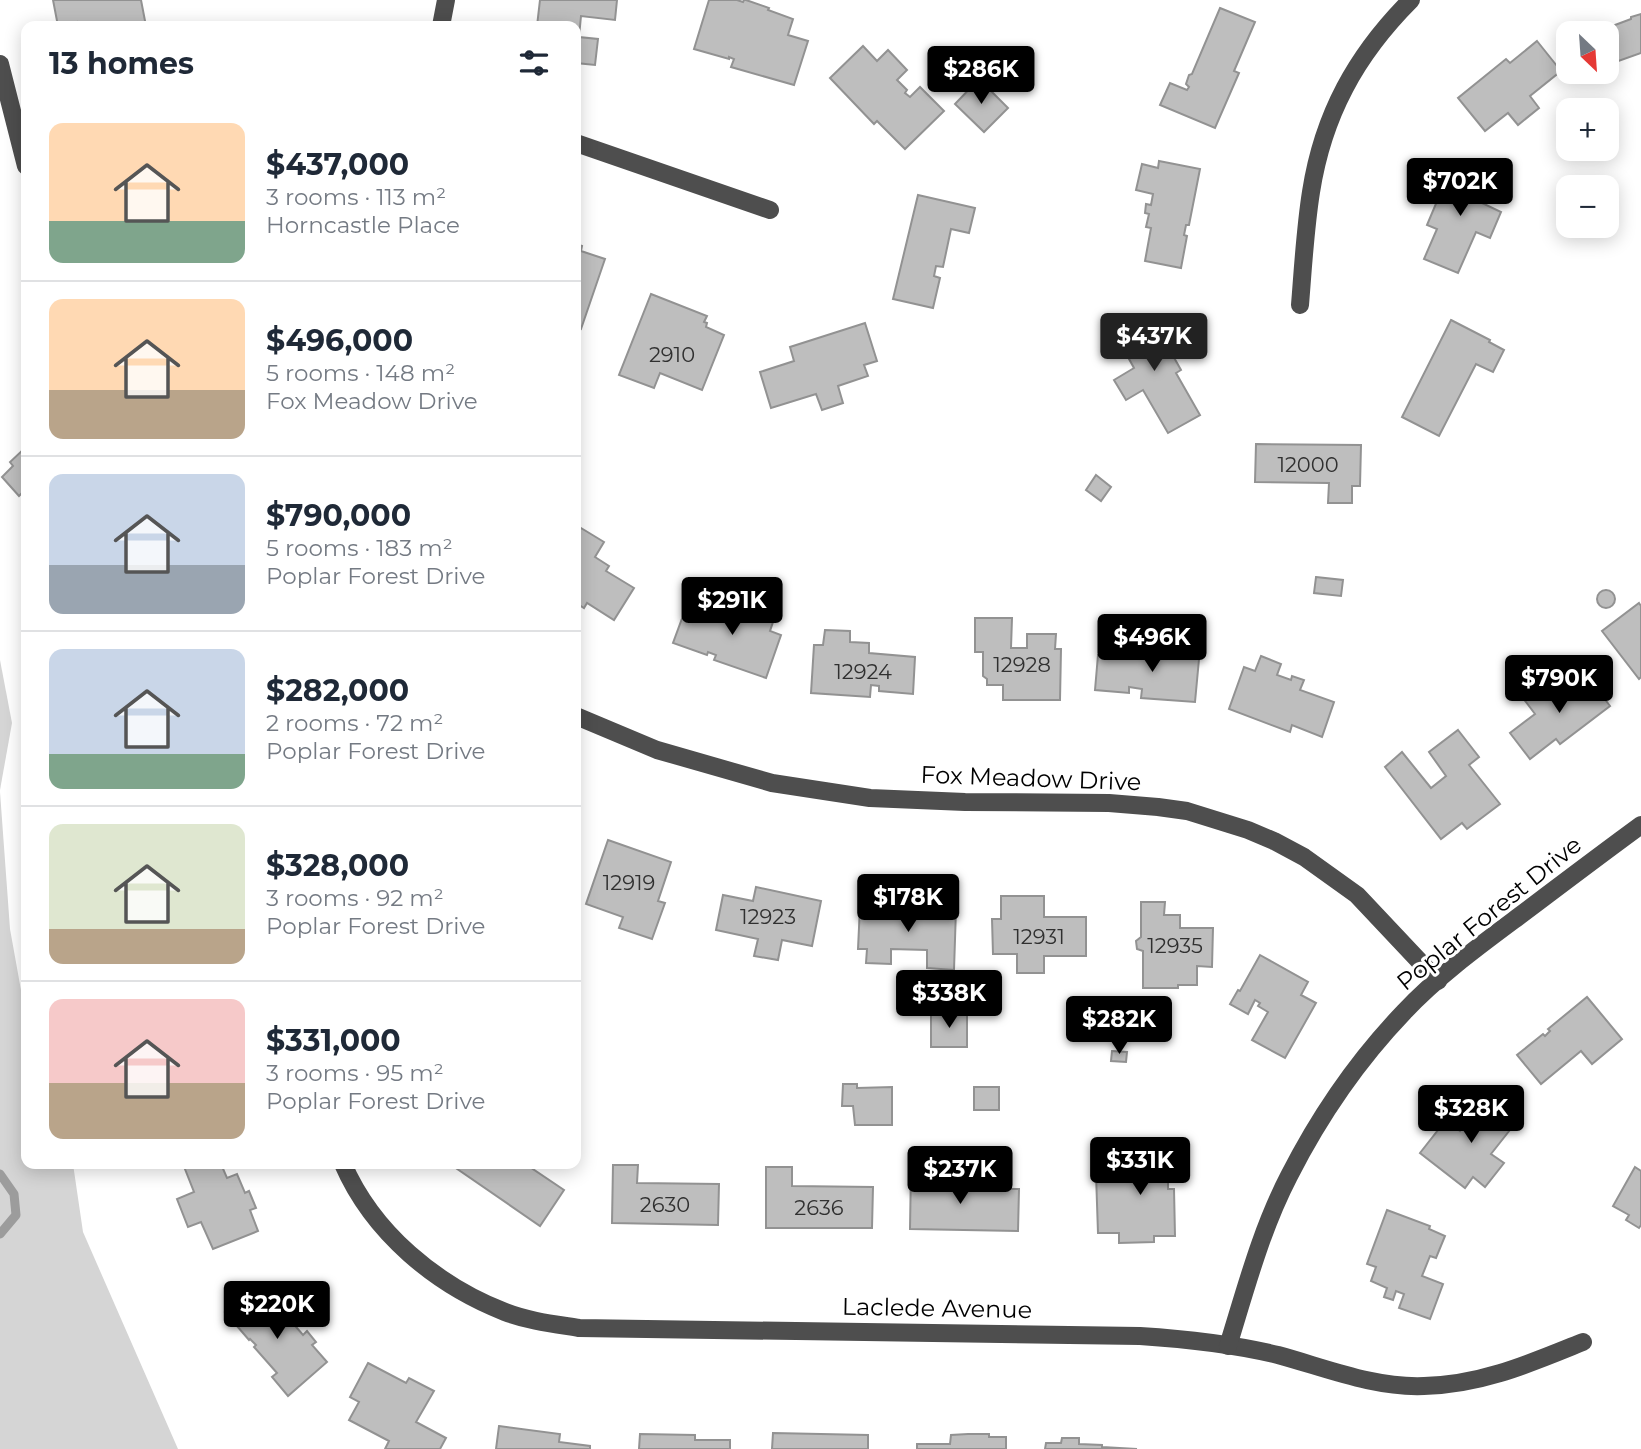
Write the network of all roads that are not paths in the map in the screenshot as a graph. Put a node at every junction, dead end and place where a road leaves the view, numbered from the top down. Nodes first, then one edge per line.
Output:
1 (446, 0) edge
2 (1411, 0) edge
3 (443, 21) edge
4 (0, 64) edge
5 (21, 144) edge
6 (581, 145) edge
7 (770, 210) dead end
8 (1300, 305) dead end
9 (581, 718) edge
10 (1641, 825) edge
11 (1438, 981) junction
12 (346, 1169) edge
13 (1583, 1342) dead end
14 (1228, 1346) junction

1 - 3 street
2 - 8 street
4 - 5 street
6 - 7 street
9 - 11 street, Fox Meadow Drive
10 - 11 street, Poplar Forest Drive
11 - 14 street, Poplar Forest Drive
12 - 14 street, Laclede Avenue
13 - 14 street, Laclede Avenue

